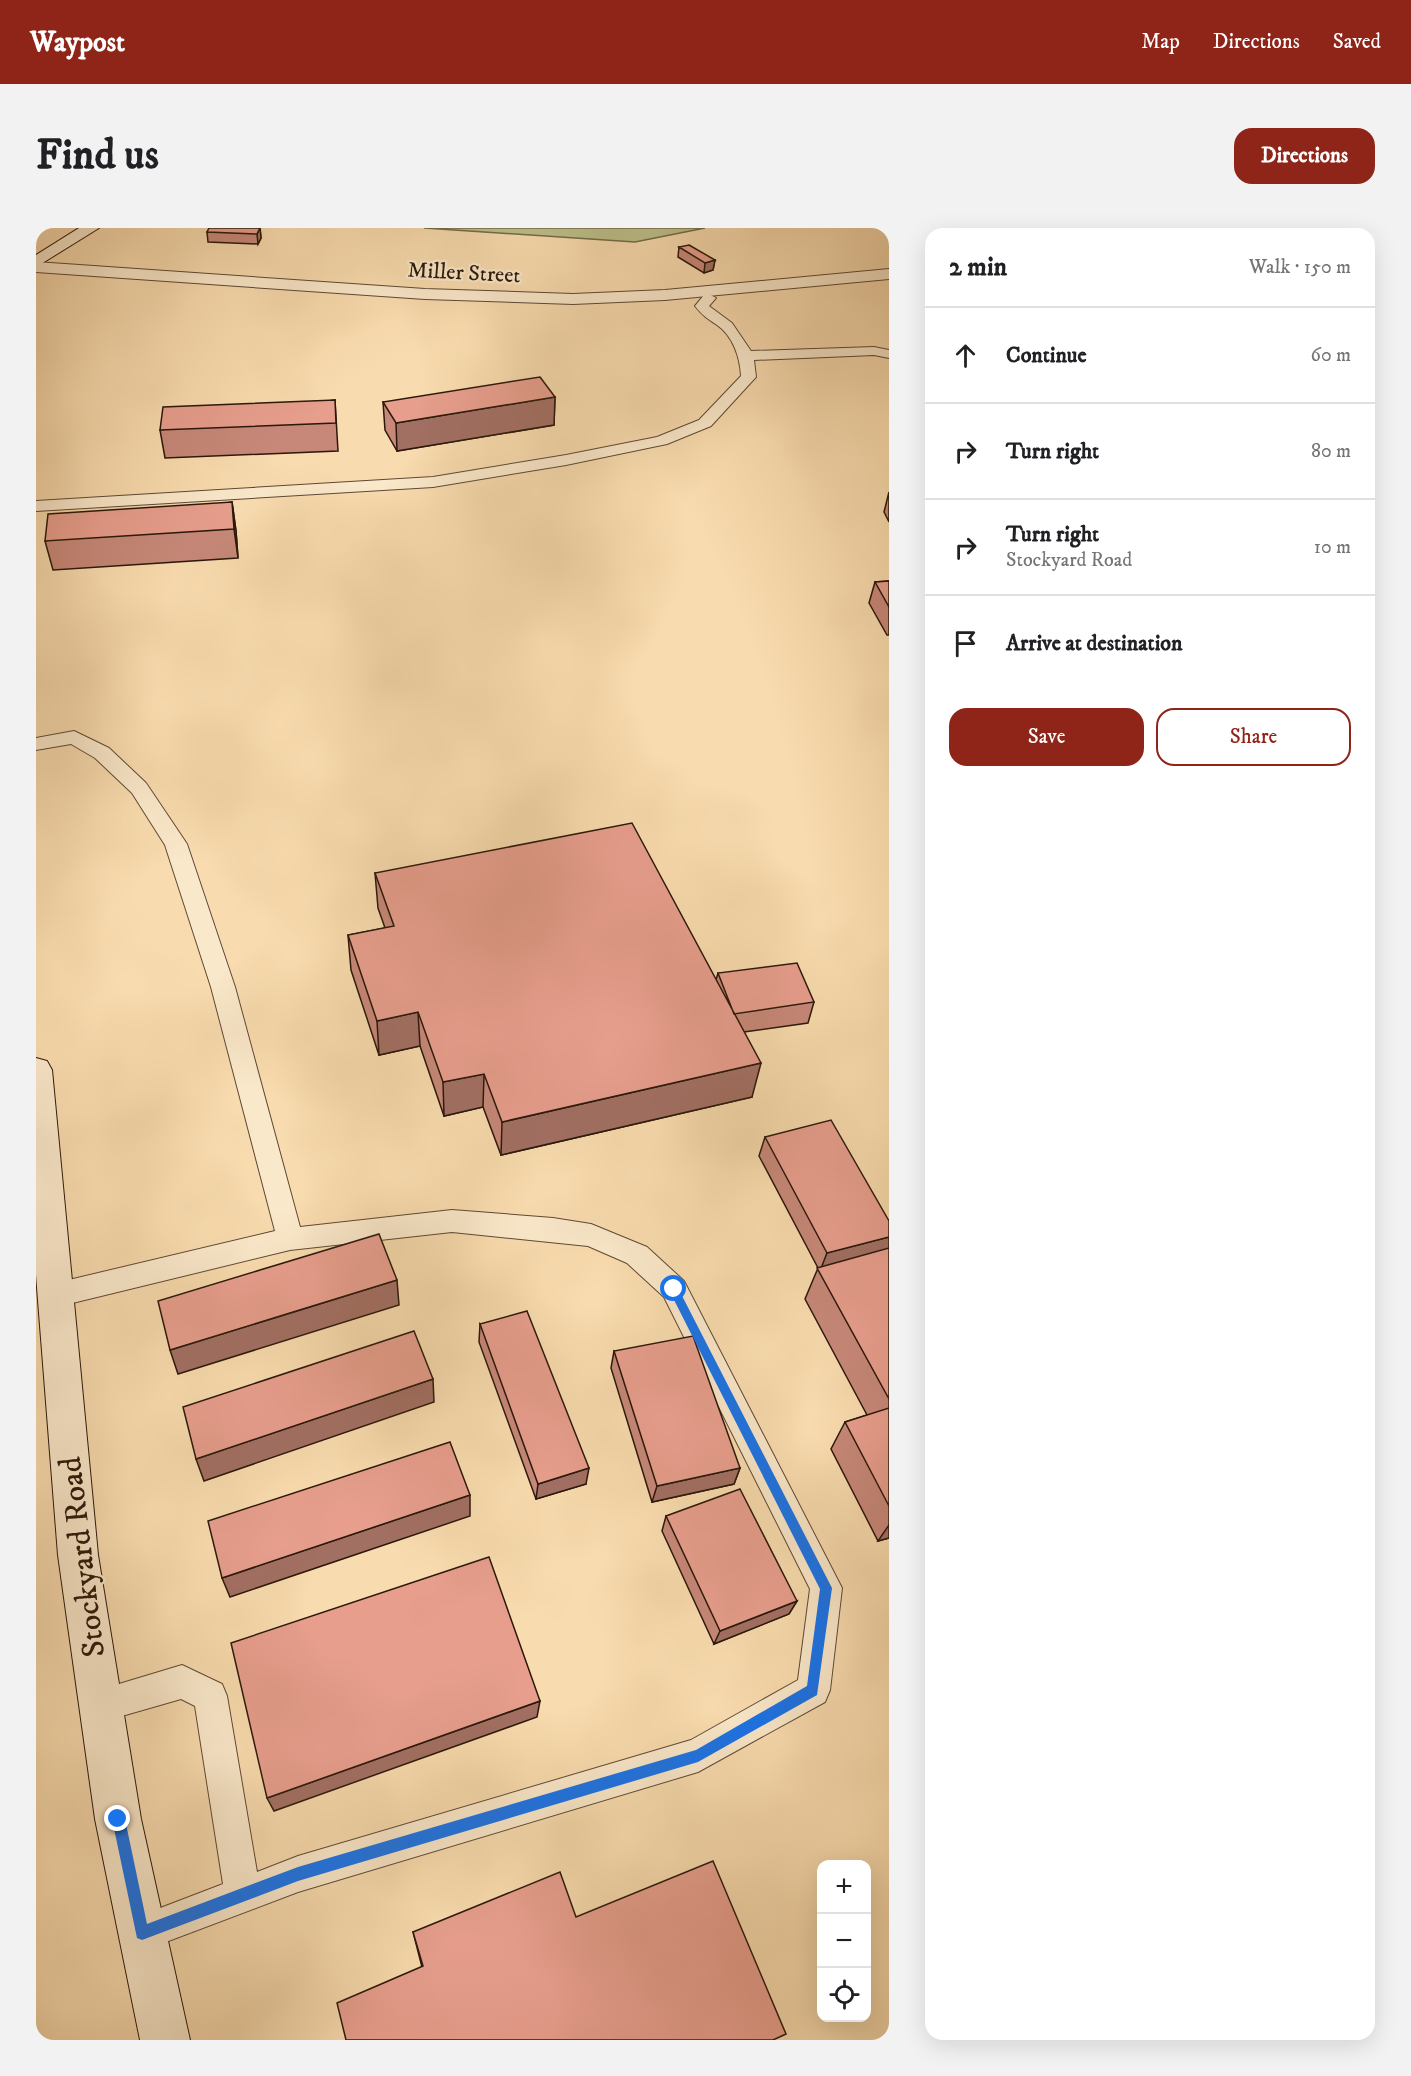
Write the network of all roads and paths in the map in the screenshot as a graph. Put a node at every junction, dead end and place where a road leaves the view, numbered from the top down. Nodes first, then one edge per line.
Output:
1 (91, 228) edge
2 (36, 264) edge
3 (889, 274) edge
4 (707, 295) junction
5 (726, 312) junction
6 (889, 354) edge
7 (748, 357) junction
8 (36, 506) edge
9 (36, 744) edge
10 (36, 1070) edge
11 (290, 1239) junction
12 (56, 1295) junction
13 (101, 1705) junction
14 (243, 1895) junction
15 (142, 1933) junction
16 (165, 2040) edge

1 - 2 street
2 - 4 street, Miller Street
3 - 4 street, Miller Street
4 - 5 lane
4 - 5 lane
5 - 7 lane
6 - 7 lane
7 - 8 lane
9 - 11 lane
10 - 12 street, Stockyard Road
11 - 12 lane
11 - 14 lane
12 - 13 street, Stockyard Road
13 - 14 lane
13 - 15 street, Stockyard Road
14 - 15 lane
15 - 16 street, Stockyard Road

